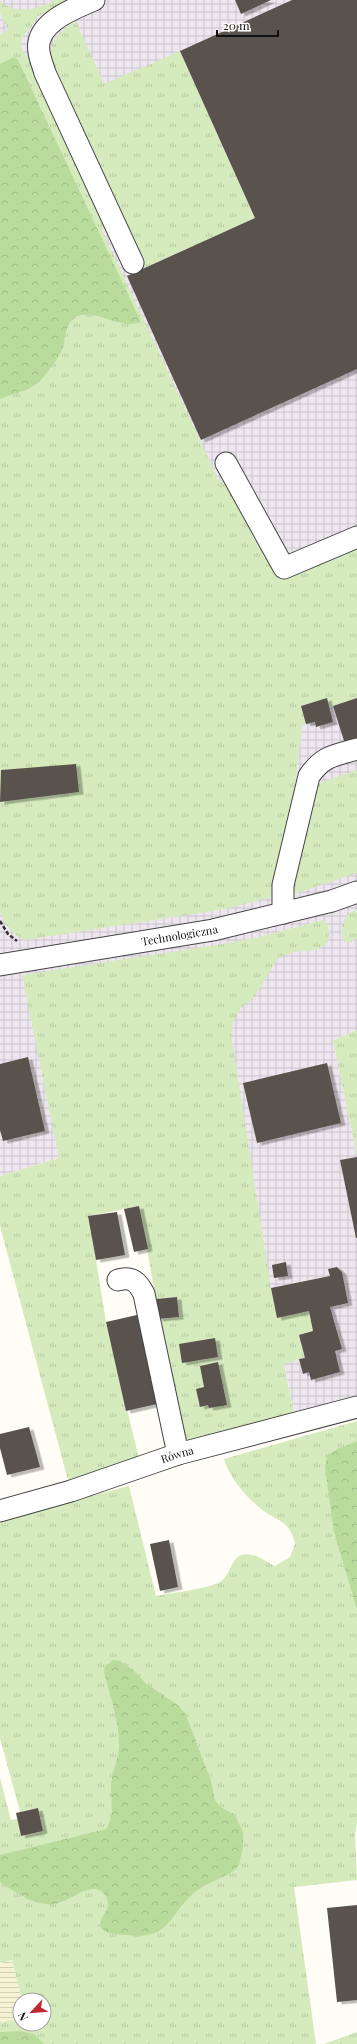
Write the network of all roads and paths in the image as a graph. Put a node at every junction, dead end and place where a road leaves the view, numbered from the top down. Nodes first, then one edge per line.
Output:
1 (94, 0) edge
2 (133, 263) dead end
3 (226, 463) dead end
4 (357, 536) edge
5 (357, 749) edge
6 (357, 892) edge
7 (283, 913) junction
8 (0, 965) edge
9 (118, 1280) dead end
10 (357, 1407) edge
11 (178, 1454) junction
12 (0, 1511) edge

1 - 2 street
3 - 4 street
5 - 7 street
6 - 7 street, Technologiczna
7 - 8 street, Technologiczna
9 - 11 street
10 - 11 street, Równa
11 - 12 street, Równa

